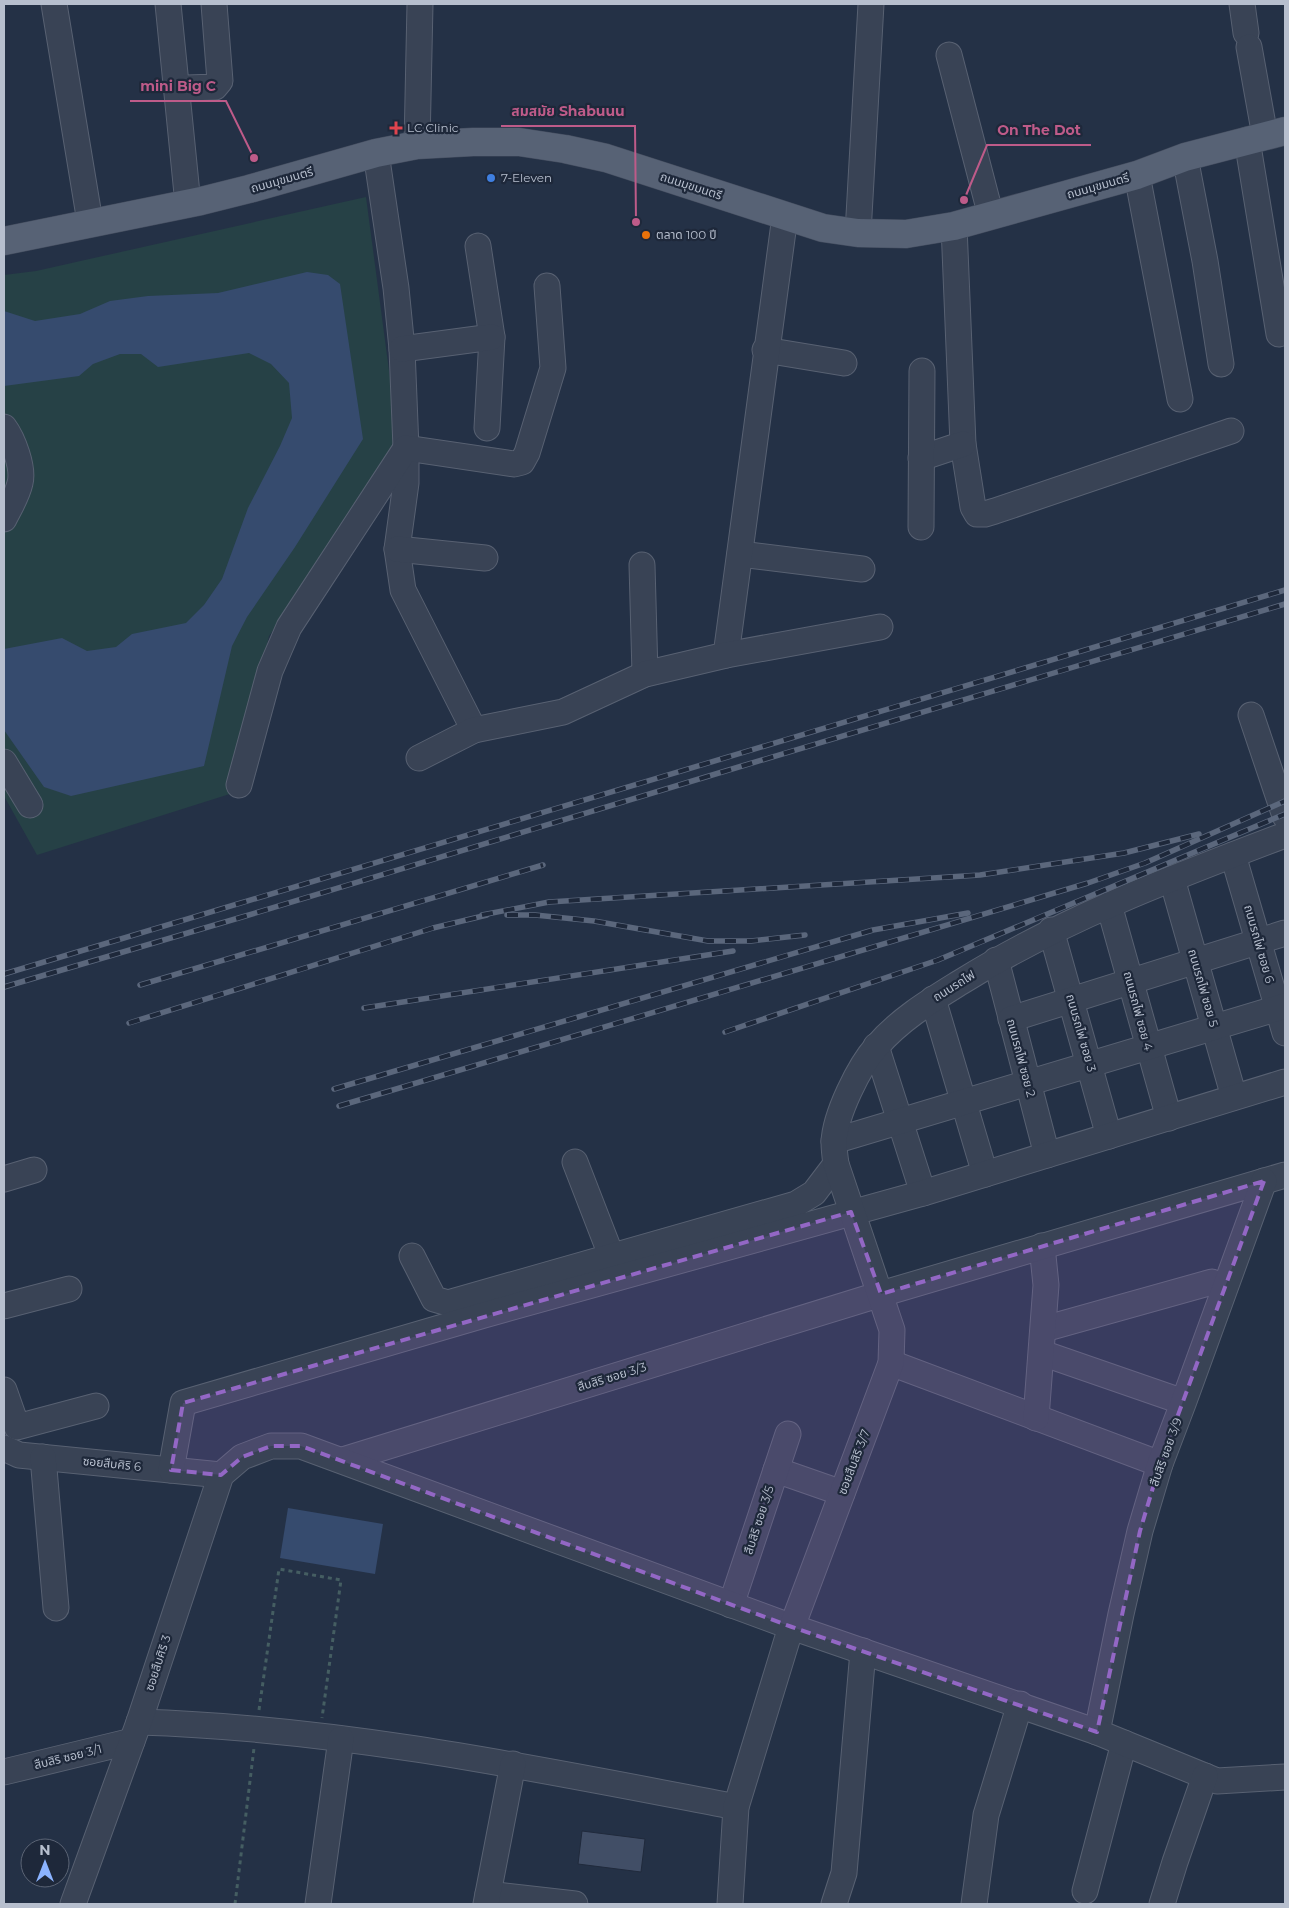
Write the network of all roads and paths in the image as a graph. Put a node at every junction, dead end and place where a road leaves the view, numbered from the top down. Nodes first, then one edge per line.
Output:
1 (54, 4) edge
2 (168, 4) edge
3 (179, 4) edge
4 (214, 4) edge
5 (420, 4) edge
6 (871, 4) edge
7 (1242, 4) edge
8 (949, 55) dead end
9 (187, 88) junction
10 (1266, 136) edge
11 (417, 145) junction
12 (376, 153) junction
13 (1186, 157) junction
14 (1137, 175) junction
15 (195, 202) junction
16 (784, 216) junction
17 (991, 216) junction
18 (90, 222) junction
19 (954, 226) junction
20 (858, 233) junction
21 (4, 241) edge
22 (478, 246) dead end
23 (546, 286) dead end
24 (1280, 334) dead end
25 (492, 337) junction
26 (402, 349) junction
27 (765, 350) junction
28 (844, 363) dead end
29 (1221, 364) dead end
30 (922, 370) dead end
31 (1180, 399) dead end
32 (4, 427) edge
33 (487, 428) dead end
34 (1231, 431) dead end
35 (963, 444) junction
36 (406, 448) junction
37 (921, 458) junction
38 (4, 519) edge
39 (921, 527) dead end
40 (397, 549) junction
41 (740, 554) junction
42 (485, 558) dead end
43 (642, 566) dead end
44 (862, 570) dead end
45 (880, 627) dead end
46 (726, 655) junction
47 (645, 674) junction
48 (1251, 715) dead end
49 (474, 730) junction
50 (419, 758) dead end
51 (4, 762) edge
52 (239, 785) dead end
53 (30, 805) dead end
54 (1285, 816) edge
55 (1285, 835) edge
56 (1233, 855) junction
57 (1172, 879) junction
58 (1109, 904) junction
59 (1052, 930) junction
60 (1285, 933) edge
61 (1258, 942) junction
62 (996, 960) junction
63 (1195, 962) junction
64 (1130, 982) junction
65 (933, 999) junction
66 (1071, 1000) junction
67 (1281, 1007) edge
68 (1011, 1019) junction
69 (1214, 1027) junction
70 (1285, 1033) edge
71 (876, 1046) junction
72 (1148, 1047) junction
73 (1090, 1064) junction
74 (1285, 1082) edge
75 (1028, 1083) junction
76 (1234, 1097) junction
77 (964, 1102) junction
78 (1168, 1118) junction
79 (900, 1121) junction
80 (1109, 1136) junction
81 (835, 1153) junction
82 (1047, 1155) junction
83 (575, 1162) dead end
84 (34, 1170) dead end
85 (985, 1174) junction
86 (1274, 1178) edge
87 (4, 1179) edge
88 (923, 1193) junction
89 (851, 1212) junction
90 (1042, 1246) junction
91 (612, 1255) junction
92 (412, 1256) dead end
93 (1212, 1282) dead end
94 (69, 1289) dead end
95 (880, 1294) junction
96 (4, 1306) edge
97 (1043, 1341) junction
98 (891, 1363) junction
99 (4, 1390) edge
100 (1172, 1398) dead end
101 (96, 1406) dead end
102 (1036, 1418) junction
103 (788, 1434) dead end
104 (4, 1448) edge
105 (43, 1457) junction
106 (343, 1460) junction
107 (1160, 1464) junction
108 (171, 1470) junction
109 (776, 1470) junction
110 (221, 1475) junction
111 (842, 1493) junction
112 (279, 1570) dead end
113 (731, 1604) junction
114 (56, 1608) dead end
115 (792, 1627) junction
116 (862, 1651) junction
117 (1020, 1704) junction
118 (135, 1732) junction
119 (1097, 1732) junction
120 (330, 1737) junction
121 (1124, 1743) junction
122 (513, 1764) junction
123 (4, 1772) edge
124 (1205, 1776) junction
125 (1285, 1777) edge
126 (736, 1807) junction
127 (1085, 1891) dead end
128 (487, 1899) edge
129 (73, 1904) edge
130 (318, 1904) edge
131 (575, 1904) edge
132 (730, 1904) edge
133 (834, 1904) edge
134 (974, 1904) edge
135 (1162, 1904) edge

1 - 18 street
2 - 15 street
3 - 9 street
4 - 9 street
5 - 11 street
6 - 20 street
7 - 10 street
8 - 17 street
9 - 15 street
10 - 13 main road, ถนนมุขมนตรี
10 - 24 street
11 - 12 main road, ถนนมุขมนตรี
11 - 16 main road, ถนนมุขมนตรี
12 - 15 main road, ถนนมุขมนตรี
12 - 26 street
13 - 14 main road, ถนนมุขมนตรี
13 - 29 street
14 - 17 main road, ถนนมุขมนตรี
14 - 31 street
15 - 18 main road, ถนนมุขมนตรี
16 - 20 main road, ถนนมุขมนตรี
16 - 27 street
17 - 19 main road, ถนนมุขมนตรี
18 - 21 main road, ถนนมุขมนตรี
19 - 20 main road, ถนนมุขมนตรี
19 - 35 street
22 - 25 street
23 - 36 street
25 - 26 street
25 - 33 street
26 - 36 street
27 - 28 street
27 - 41 street
30 - 37 street
32 - 38 street
34 - 35 street
35 - 37 street
36 - 40 street
36 - 52 street
37 - 39 street
40 - 42 street
40 - 49 street
41 - 44 street
41 - 46 street
43 - 47 street
45 - 46 street
46 - 47 street
47 - 49 street
48 - 54 street
49 - 50 street
51 - 53 street
55 - 56 street, ถนนรถไฟ
56 - 57 street, ถนนรถไฟ
56 - 61 street, ถนนรถไฟ ซอย 6
57 - 58 street, ถนนรถไฟ
57 - 63 street, ถนนรถไฟ ซอย 5
58 - 59 street, ถนนรถไฟ
58 - 64 street, ถนนรถไฟ ซอย 4
59 - 62 street, ถนนรถไฟ
59 - 66 street, ถนนรถไฟ ซอย 3
60 - 61 street
61 - 63 street
61 - 67 street, ถนนรถไฟ ซอย 6
62 - 65 street, ถนนรถไฟ
62 - 68 street, ถนนรถไฟ ซอย 2
63 - 64 street
63 - 69 street, ถนนรถไฟ ซอย 5
64 - 66 street
64 - 72 street, ถนนรถไฟ ซอย 4
65 - 71 street, ถนนรถไฟ
65 - 77 street
66 - 68 street
66 - 73 street, ถนนรถไฟ ซอย 3
67 - 69 street
67 - 70 street, ถนนรถไฟ ซอย 6
68 - 75 street, ถนนรถไฟ ซอย 2
69 - 72 street
69 - 76 street, ถนนรถไฟ ซอย 5
71 - 79 street
71 - 81 street, ถนนรถไฟ
72 - 73 street
72 - 78 street, ถนนรถไฟ ซอย 4
73 - 75 street
73 - 80 street, ถนนรถไฟ ซอย 3
74 - 76 street
75 - 77 street
75 - 82 street, ถนนรถไฟ ซอย 2
76 - 78 street
77 - 79 street
77 - 85 street
78 - 80 street
79 - 81 street
79 - 88 street
80 - 82 street
81 - 89 street
81 - 91 street
82 - 85 street
83 - 91 street
84 - 87 street
85 - 88 street
86 - 90 street, สืบสิริ ซอย 3/9
86 - 107 street, สืบสิริ ซอย 3/9
88 - 89 street
89 - 95 street
89 - 108 street
90 - 95 street, สืบสิริ ซอย 3/9
90 - 97 street
91 - 92 street
93 - 97 street
94 - 96 street
95 - 98 street, ซอยสืบสิริ 3/7
95 - 106 street, สืบสิริ ซอย 3/3
97 - 100 street
97 - 102 street
98 - 102 street
98 - 111 street, ซอยสืบสิริ 3/7
99 - 101 street
102 - 107 street
103 - 109 street, สืบสิริ ซอย 3/5
104 - 105 street, ซอยสืบศิริ 6
105 - 108 street, ซอยสืบศิริ 6
105 - 114 street
106 - 110 street
106 - 113 street
107 - 119 street, สืบสิริ ซอย 3/9
108 - 110 street, ซอยสืบศิริ 6
109 - 111 street
109 - 113 street, สืบสิริ ซอย 3/5
110 - 118 street, ซอยสืบศิริ 3
111 - 115 street, ซอยสืบสิริ 3/7
112 - 120 path
113 - 115 street
115 - 116 street
115 - 126 street, ซอยสืบสิริ 3/7
116 - 117 street
116 - 133 street
117 - 119 street
117 - 134 street
118 - 120 street, สืบสิริ ซอย 3/1
118 - 123 street, สืบสิริ ซอย 3/1
118 - 129 street, ซอยสืบศิริ 3
119 - 121 street
120 - 122 street, สืบสิริ ซอย 3/1
120 - 130 street
121 - 124 street
121 - 127 street
122 - 126 street, สืบสิริ ซอย 3/1
122 - 128 street
124 - 125 street
124 - 135 street
126 - 132 street, ซอยสืบสิริ 3/7
128 - 131 street

